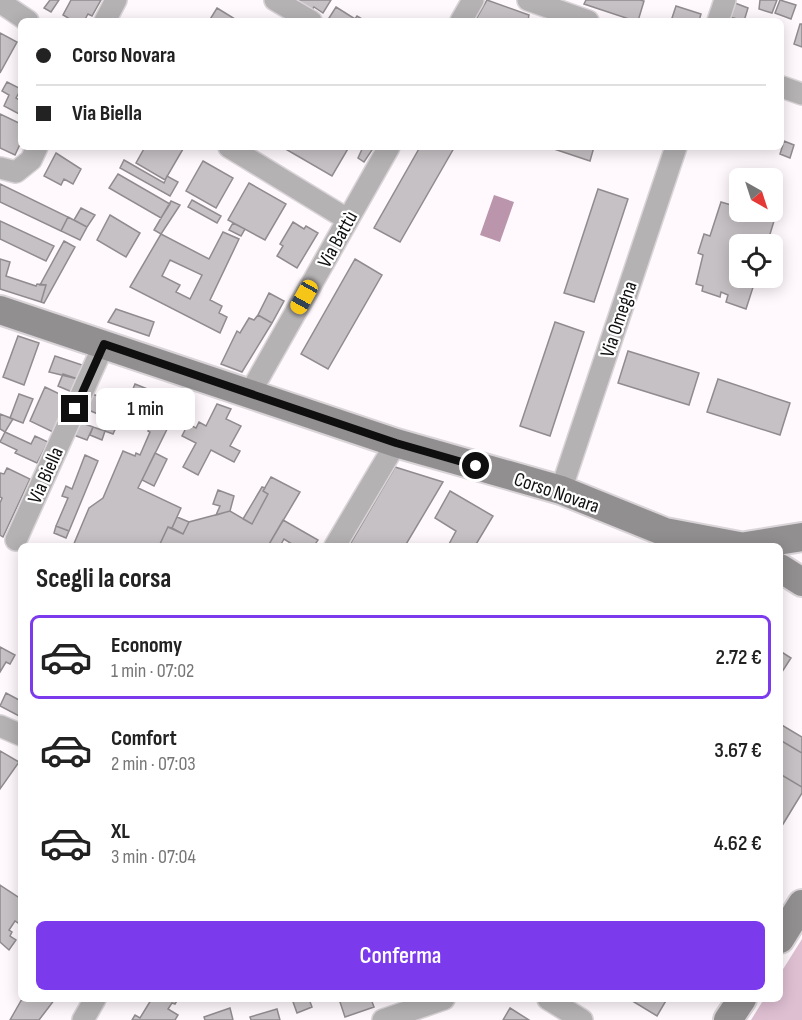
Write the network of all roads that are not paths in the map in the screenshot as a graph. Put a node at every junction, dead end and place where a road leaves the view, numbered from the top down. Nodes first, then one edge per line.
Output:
1 (116, 0) edge
2 (275, 0) edge
3 (473, 0) edge
4 (528, 0) edge
5 (725, 0) edge
6 (0, 2) edge
7 (24, 18) edge
8 (107, 18) edge
9 (306, 18) edge
10 (463, 18) edge
11 (579, 18) edge
12 (719, 18) edge
13 (784, 88) edge
14 (802, 94) edge
15 (36, 150) edge
16 (234, 150) edge
17 (387, 150) edge
18 (675, 150) edge
19 (0, 168) edge
20 (347, 219) junction
21 (0, 310) edge
22 (104, 344) junction
23 (250, 393) junction
24 (396, 443) junction
25 (561, 490) junction
26 (802, 537) edge
27 (16, 540) dead end
28 (337, 543) edge
29 (723, 543) edge
30 (765, 543) edge
31 (783, 570) edge
32 (802, 582) edge
33 (0, 726) edge
34 (18, 734) edge
35 (802, 904) edge
36 (783, 934) edge
37 (93, 1002) edge
38 (435, 1002) edge
39 (553, 1002) edge
40 (740, 1002) edge
41 (83, 1020) edge
42 (384, 1020) edge
43 (582, 1020) edge
44 (728, 1020) edge

1 - 8 street
2 - 9 street
3 - 10 street
4 - 11 street
5 - 12 street
6 - 7 street
13 - 14 street
15 - 19 street
16 - 20 street
17 - 20 street, Via Battù
18 - 25 street, Via Omegna
20 - 23 street, Via Battù
21 - 22 main road, Corso Novara
22 - 23 main road, Corso Novara
22 - 27 street, Via Biella
23 - 24 main road, Corso Novara
24 - 25 main road, Corso Novara
24 - 28 street
25 - 29 main road, Corso Novara
26 - 30 main road
31 - 32 main road
33 - 34 street
35 - 36 main road
37 - 41 street
38 - 42 street
39 - 43 street
40 - 44 main road

